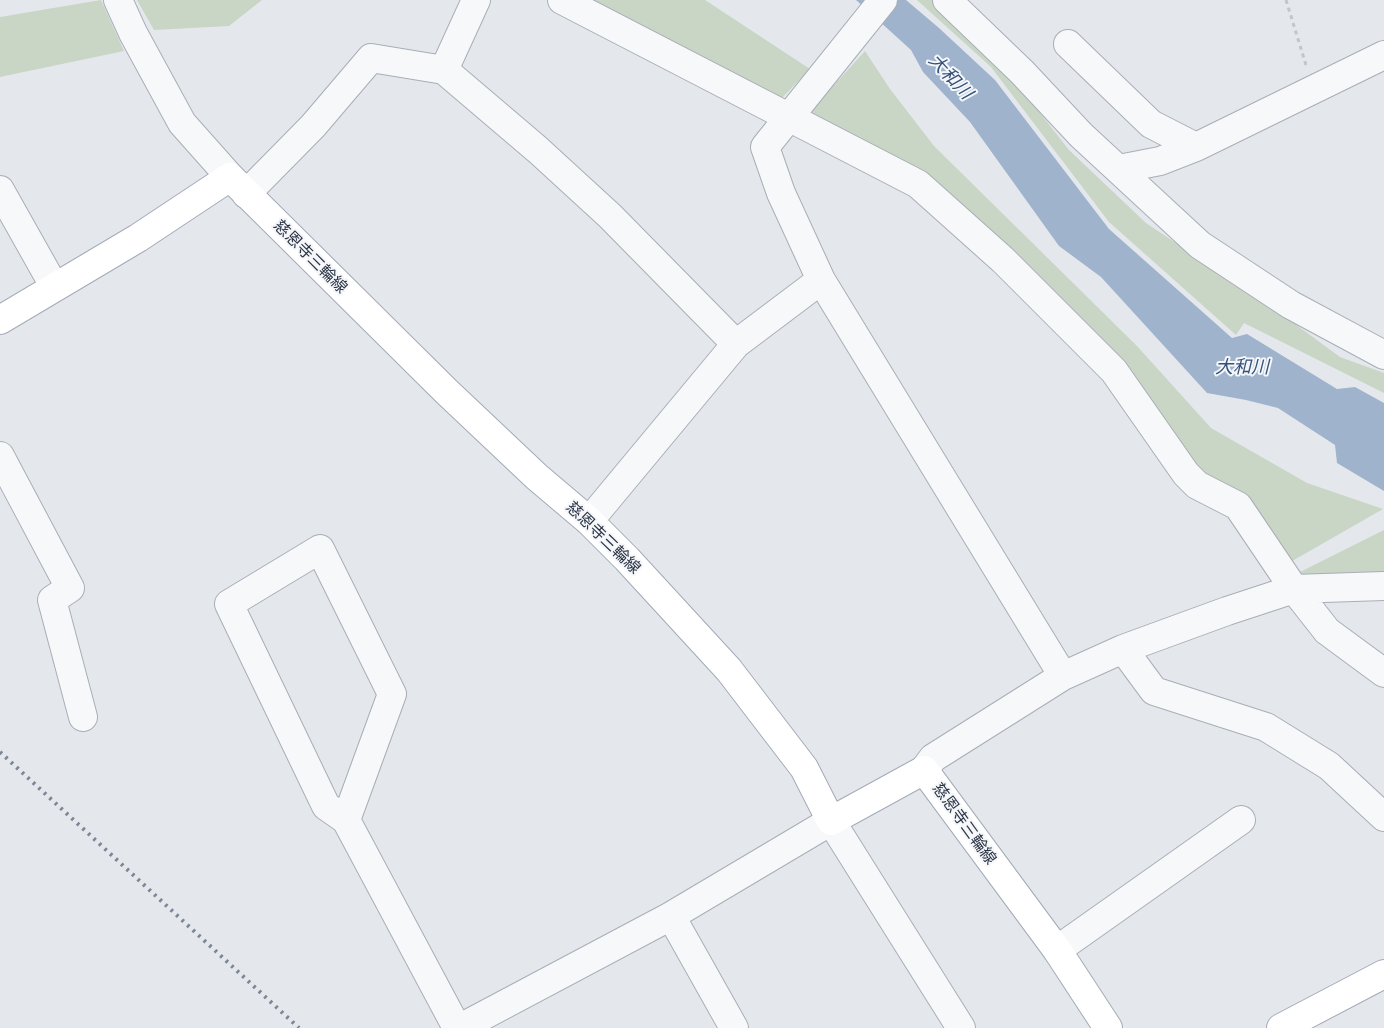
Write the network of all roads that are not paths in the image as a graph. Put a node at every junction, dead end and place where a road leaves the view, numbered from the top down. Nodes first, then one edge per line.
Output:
1 (118, 0) edge
2 (476, 0) edge
3 (562, 0) edge
4 (882, 0) edge
5 (947, 0) edge
6 (1068, 44) dead end
7 (1384, 55) edge
8 (444, 70) junction
9 (792, 112) junction
10 (1196, 147) junction
11 (1119, 169) junction
12 (238, 185) junction
13 (0, 190) edge
14 (821, 280) junction
15 (54, 286) junction
16 (0, 320) edge
17 (736, 344) junction
18 (1384, 355) edge
19 (2, 463) edge
20 (589, 521) junction
21 (1384, 586) edge
22 (1294, 589) junction
23 (1123, 649) junction
24 (1384, 673) edge
25 (1063, 676) junction
26 (83, 717) dead end
27 (924, 770) junction
28 (1384, 817) edge
29 (346, 820) junction
30 (1242, 820) dead end
31 (831, 821) junction
32 (671, 916) junction
33 (1057, 950) junction
34 (1384, 974) edge
35 (462, 1027) edge
36 (734, 1028) edge
37 (961, 1028) edge
38 (1108, 1028) edge
39 (1280, 1028) edge

1 - 12 street
2 - 8 street
3 - 9 street
4 - 9 street
5 - 11 street
6 - 10 street
7 - 10 street
8 - 12 street
8 - 17 street
9 - 14 street
9 - 22 street
10 - 11 street
11 - 18 street
12 - 15 main road
12 - 20 main road, 慈恩寺三輪線
13 - 15 street
14 - 17 street
14 - 25 street
15 - 16 main road
17 - 20 street
19 - 26 street
20 - 31 main road, 慈恩寺三輪線
21 - 22 street
22 - 23 street
22 - 24 street
23 - 25 street
23 - 28 street
25 - 27 street
27 - 31 main road, 慈恩寺三輪線
27 - 33 main road, 慈恩寺三輪線
29 - 29 street
29 - 35 street
30 - 33 street
31 - 32 street
31 - 37 street
32 - 35 street
32 - 36 street
33 - 38 main road, 慈恩寺三輪線
34 - 39 main road

